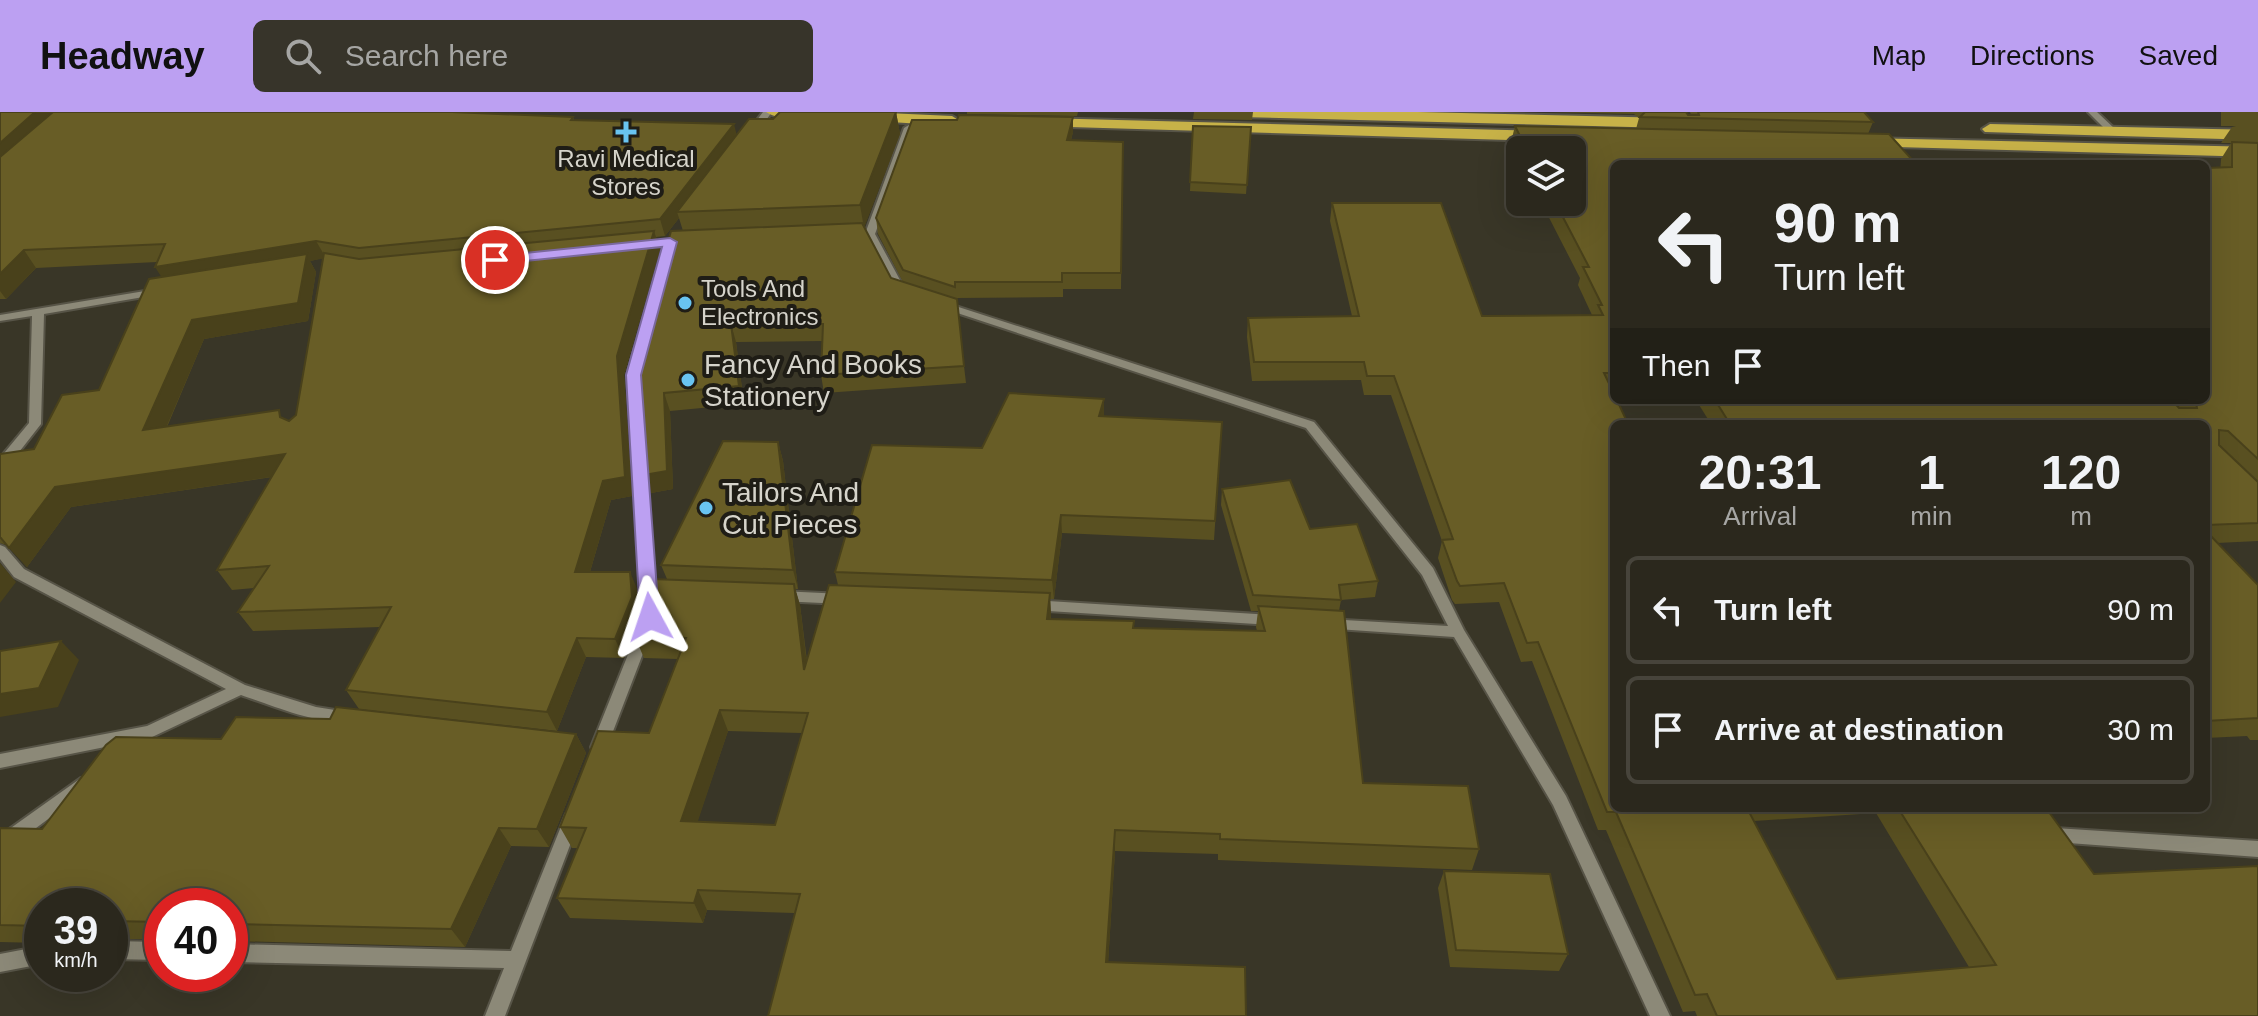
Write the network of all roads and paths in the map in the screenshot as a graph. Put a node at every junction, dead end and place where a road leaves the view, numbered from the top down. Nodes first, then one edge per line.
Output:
1 (771, 112) edge
2 (1240, 112) edge
3 (2092, 112) edge
4 (912, 120) junction
5 (975, 121) edge
6 (1022, 123) edge
7 (1689, 124) edge
8 (1962, 129) dead end
9 (2113, 132) junction
10 (2258, 135) edge
11 (1672, 139) edge
12 (1854, 143) edge
13 (741, 147) edge
14 (2258, 152) edge
15 (870, 234) junction
16 (854, 235) edge
17 (174, 289) edge
18 (913, 295) edge
19 (928, 300) edge
20 (38, 312) junction
21 (0, 318) edge
22 (645, 331) edge
23 (0, 467) edge
24 (0, 550) edge
25 (759, 595) edge
26 (854, 599) edge
27 (1012, 605) edge
28 (1283, 621) edge
29 (1315, 623) edge
30 (1458, 632) junction
31 (240, 689) junction
32 (364, 718) edge
33 (150, 732) junction
34 (593, 749) edge
35 (0, 761) edge
36 (578, 802) edge
37 (2055, 835) edge
38 (2258, 849) edge
39 (0, 855) edge
40 (248, 953) edge
41 (24, 958) edge
42 (517, 960) junction
43 (0, 963) edge
44 (495, 1016) edge
45 (1660, 1016) edge

1 - 4 highway
1 - 13 street
2 - 7 highway
3 - 9 street
4 - 5 highway
4 - 15 street
6 - 11 highway
8 - 9 highway
9 - 10 highway
12 - 14 highway
15 - 16 street
15 - 18 street
17 - 20 street
19 - 30 street
20 - 21 street
20 - 23 street
22 - 34 street
24 - 31 street
25 - 26 street
27 - 28 street
29 - 30 street
30 - 45 street
31 - 32 street
31 - 33 street
33 - 35 street
33 - 39 street
36 - 42 street
37 - 38 street
40 - 42 street
41 - 43 street
42 - 44 street

